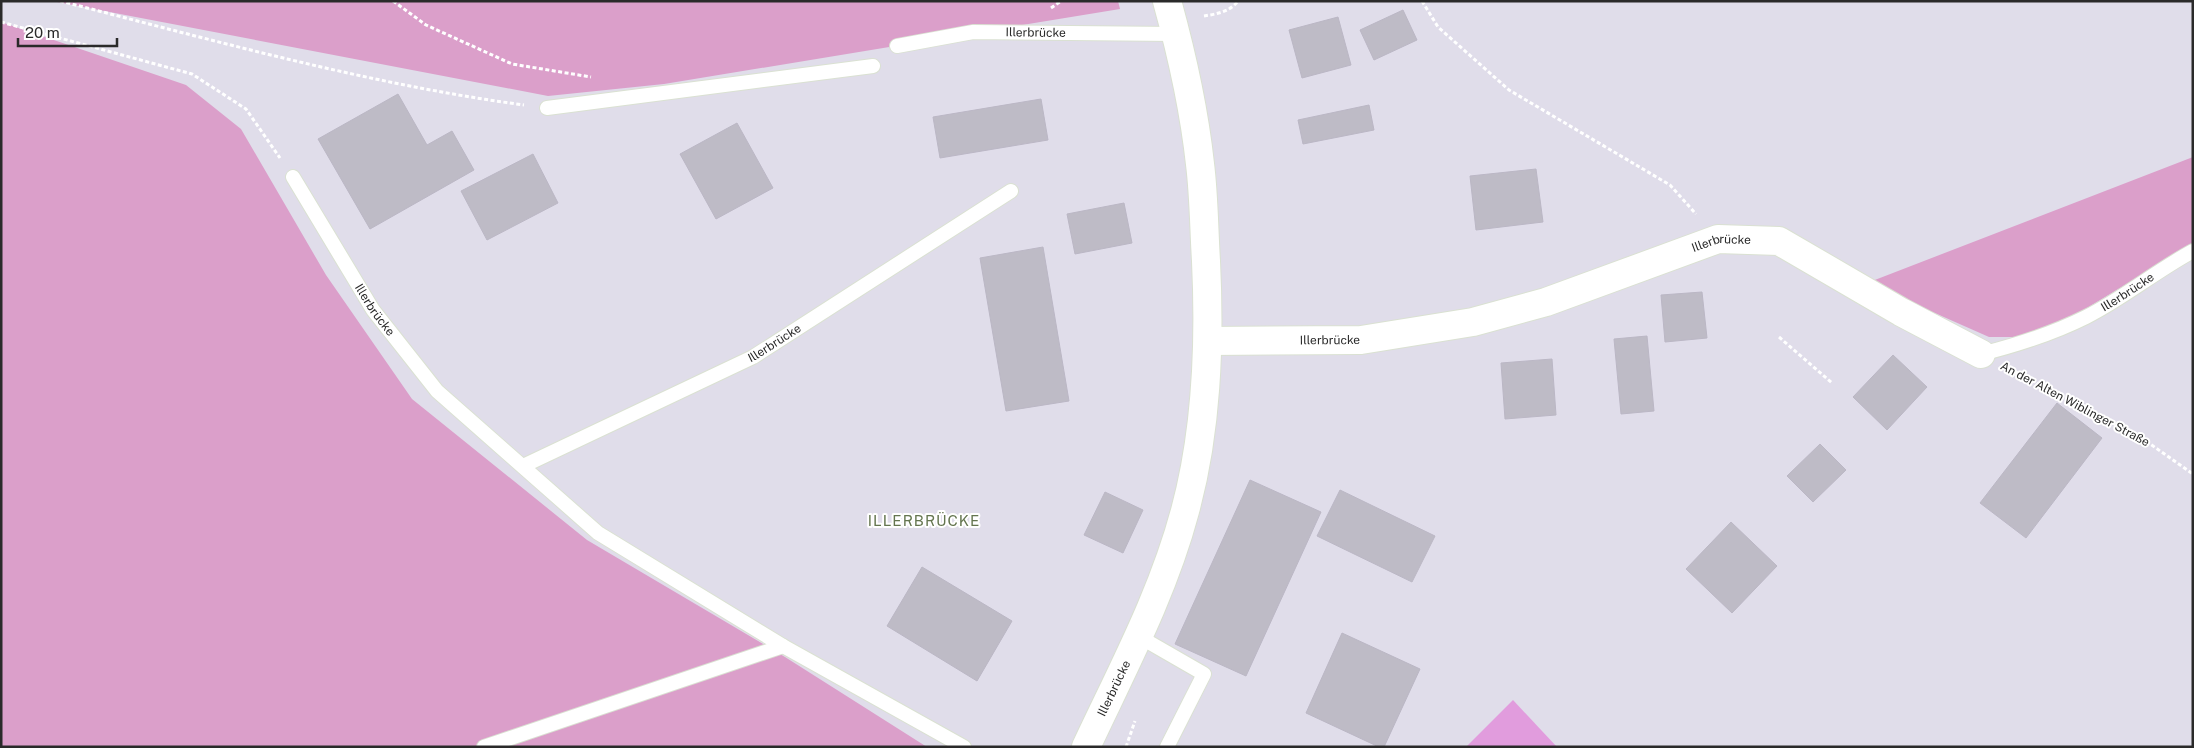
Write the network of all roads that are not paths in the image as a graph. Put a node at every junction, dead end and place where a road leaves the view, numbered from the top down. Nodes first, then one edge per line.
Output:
1 (1167, 1) edge
2 (1176, 34) junction
3 (897, 46) dead end
4 (873, 66) dead end
5 (547, 108) road end
6 (293, 177) road end
7 (1011, 191) dead end
8 (2193, 251) edge
9 (1208, 341) junction
10 (1982, 354) joint
11 (523, 466) junction
12 (1138, 636) junction
13 (783, 646) junction
14 (484, 747) edge
15 (964, 747) edge
16 (1086, 747) edge
17 (1167, 747) edge

1 - 2 street, Illerbrücke
2 - 3 lane, Illerbrücke
2 - 9 street, Illerbrücke
4 - 5 lane
6 - 11 lane, Illerbrücke
7 - 11 lane, Illerbrücke
8 - 10 lane, Illerbrücke
9 - 10 street, Illerbrücke
9 - 12 street, Illerbrücke
11 - 13 lane, Illerbrücke
12 - 16 street, Illerbrücke
12 - 17 lane
13 - 14 lane
13 - 15 lane, Illerbrücke

